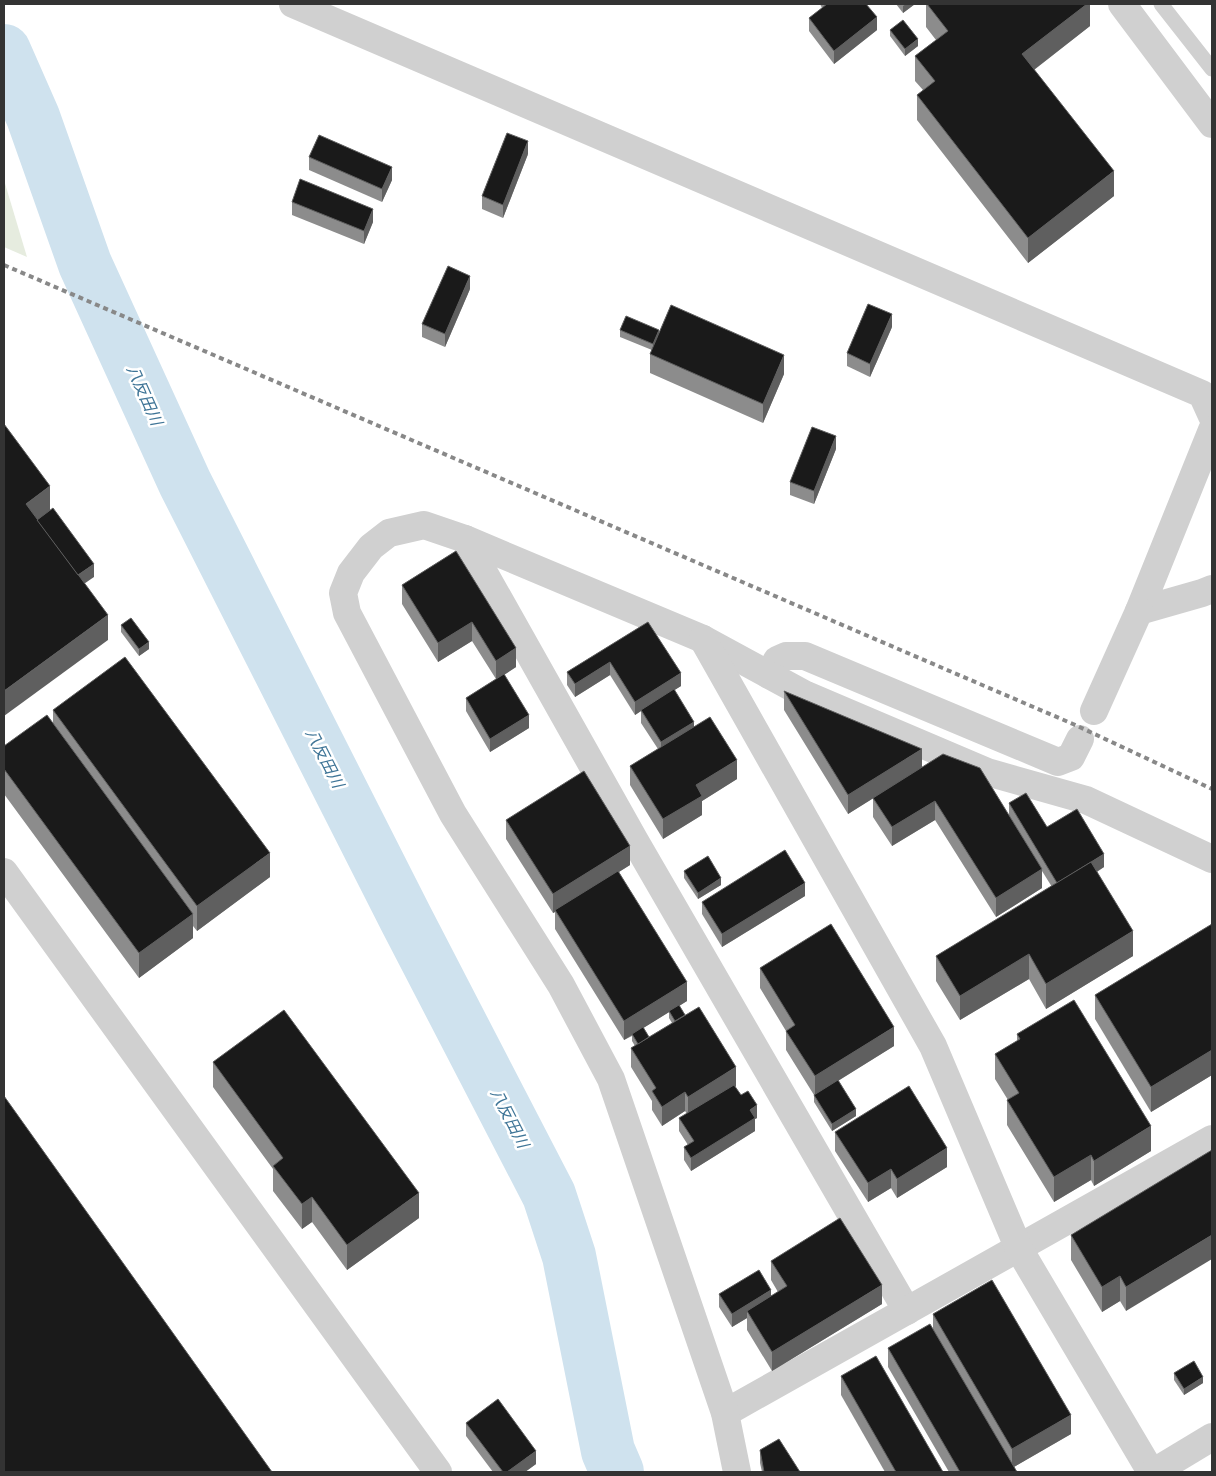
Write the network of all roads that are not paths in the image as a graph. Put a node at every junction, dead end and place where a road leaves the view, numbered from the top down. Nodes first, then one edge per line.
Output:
1 (293, 4) edge
2 (1122, 4) edge
3 (1161, 4) edge
4 (1212, 69) edge
5 (1212, 124) edge
6 (1212, 416) edge
7 (1212, 430) edge
8 (466, 539) junction
9 (1212, 589) edge
10 (1139, 610) junction
11 (703, 639) junction
12 (769, 675) junction
13 (1094, 711) dead end
14 (1080, 739) dead end
15 (1212, 859) edge
16 (4, 872) edge
17 (1212, 1139) edge
18 (1019, 1249) junction
19 (907, 1311) junction
20 (725, 1413) junction
21 (1212, 1438) edge
22 (438, 1472) edge
23 (737, 1472) edge
24 (1152, 1472) edge

1 - 6 street
2 - 5 street
3 - 4 lane
7 - 10 street
8 - 11 street
8 - 19 street
8 - 20 street
9 - 10 street
10 - 13 street
11 - 12 street
11 - 18 street
12 - 14 street
12 - 15 street
16 - 22 street
17 - 18 street
18 - 19 street
18 - 24 street
19 - 20 street
20 - 23 street
21 - 24 street

